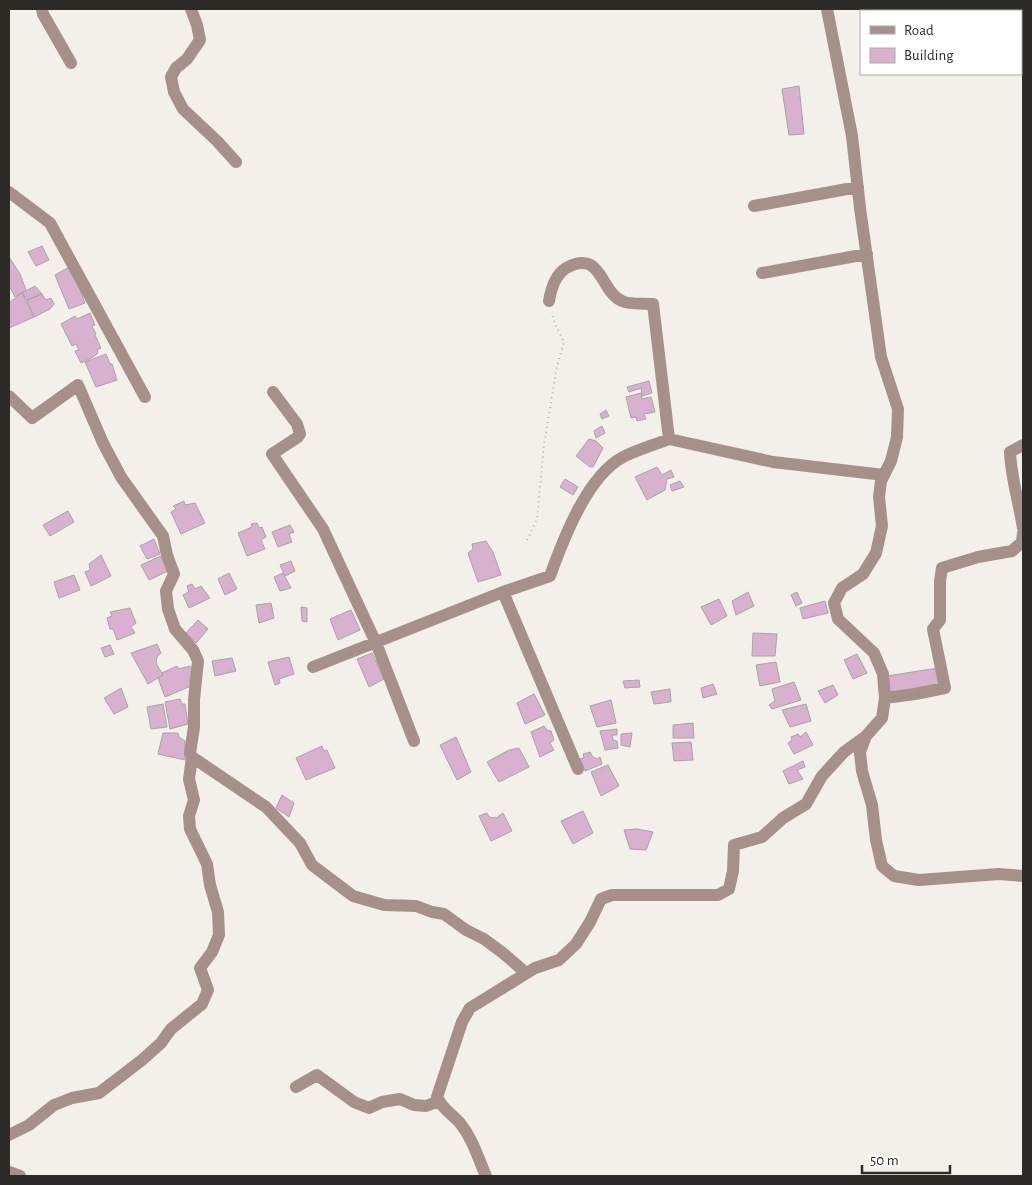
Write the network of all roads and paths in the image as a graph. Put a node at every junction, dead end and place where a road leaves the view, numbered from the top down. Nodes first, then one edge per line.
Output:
1 (42, 9) edge
2 (191, 9) edge
3 (827, 9) edge
4 (71, 63) dead end
5 (236, 162) dead end
6 (858, 187) junction
7 (9, 192) edge
8 (754, 206) dead end
9 (867, 254) junction
10 (762, 273) dead end
11 (549, 302) joint
12 (274, 392) dead end
13 (9, 396) edge
14 (145, 397) dead end
15 (669, 440) junction
16 (1023, 445) edge
17 (884, 475) junction
18 (1023, 528) edge
19 (1023, 532) edge
20 (527, 540) dead end
21 (503, 592) junction
22 (376, 642) junction
23 (313, 667) dead end
24 (885, 698) junction
25 (866, 736) junction
26 (414, 741) dead end
27 (192, 757) junction
28 (578, 770) dead end
29 (1023, 876) edge
30 (526, 973) junction
31 (296, 1087) dead end
32 (438, 1101) junction
33 (9, 1135) edge
34 (9, 1172) edge
35 (20, 1176) edge
36 (486, 1176) edge

1 - 4 street
2 - 5 street
3 - 6 street
6 - 8 street
6 - 9 street
7 - 14 street
9 - 10 street
9 - 17 street
11 - 15 street
11 - 20 path
12 - 22 street
13 - 27 street
15 - 17 street
15 - 21 street
16 - 18 street
17 - 24 street
19 - 24 street
21 - 22 street
21 - 28 street
22 - 23 street
22 - 26 street
24 - 25 street
25 - 29 street
25 - 30 street
27 - 30 street
27 - 33 street
30 - 32 street
31 - 32 street
32 - 36 street
34 - 35 street

